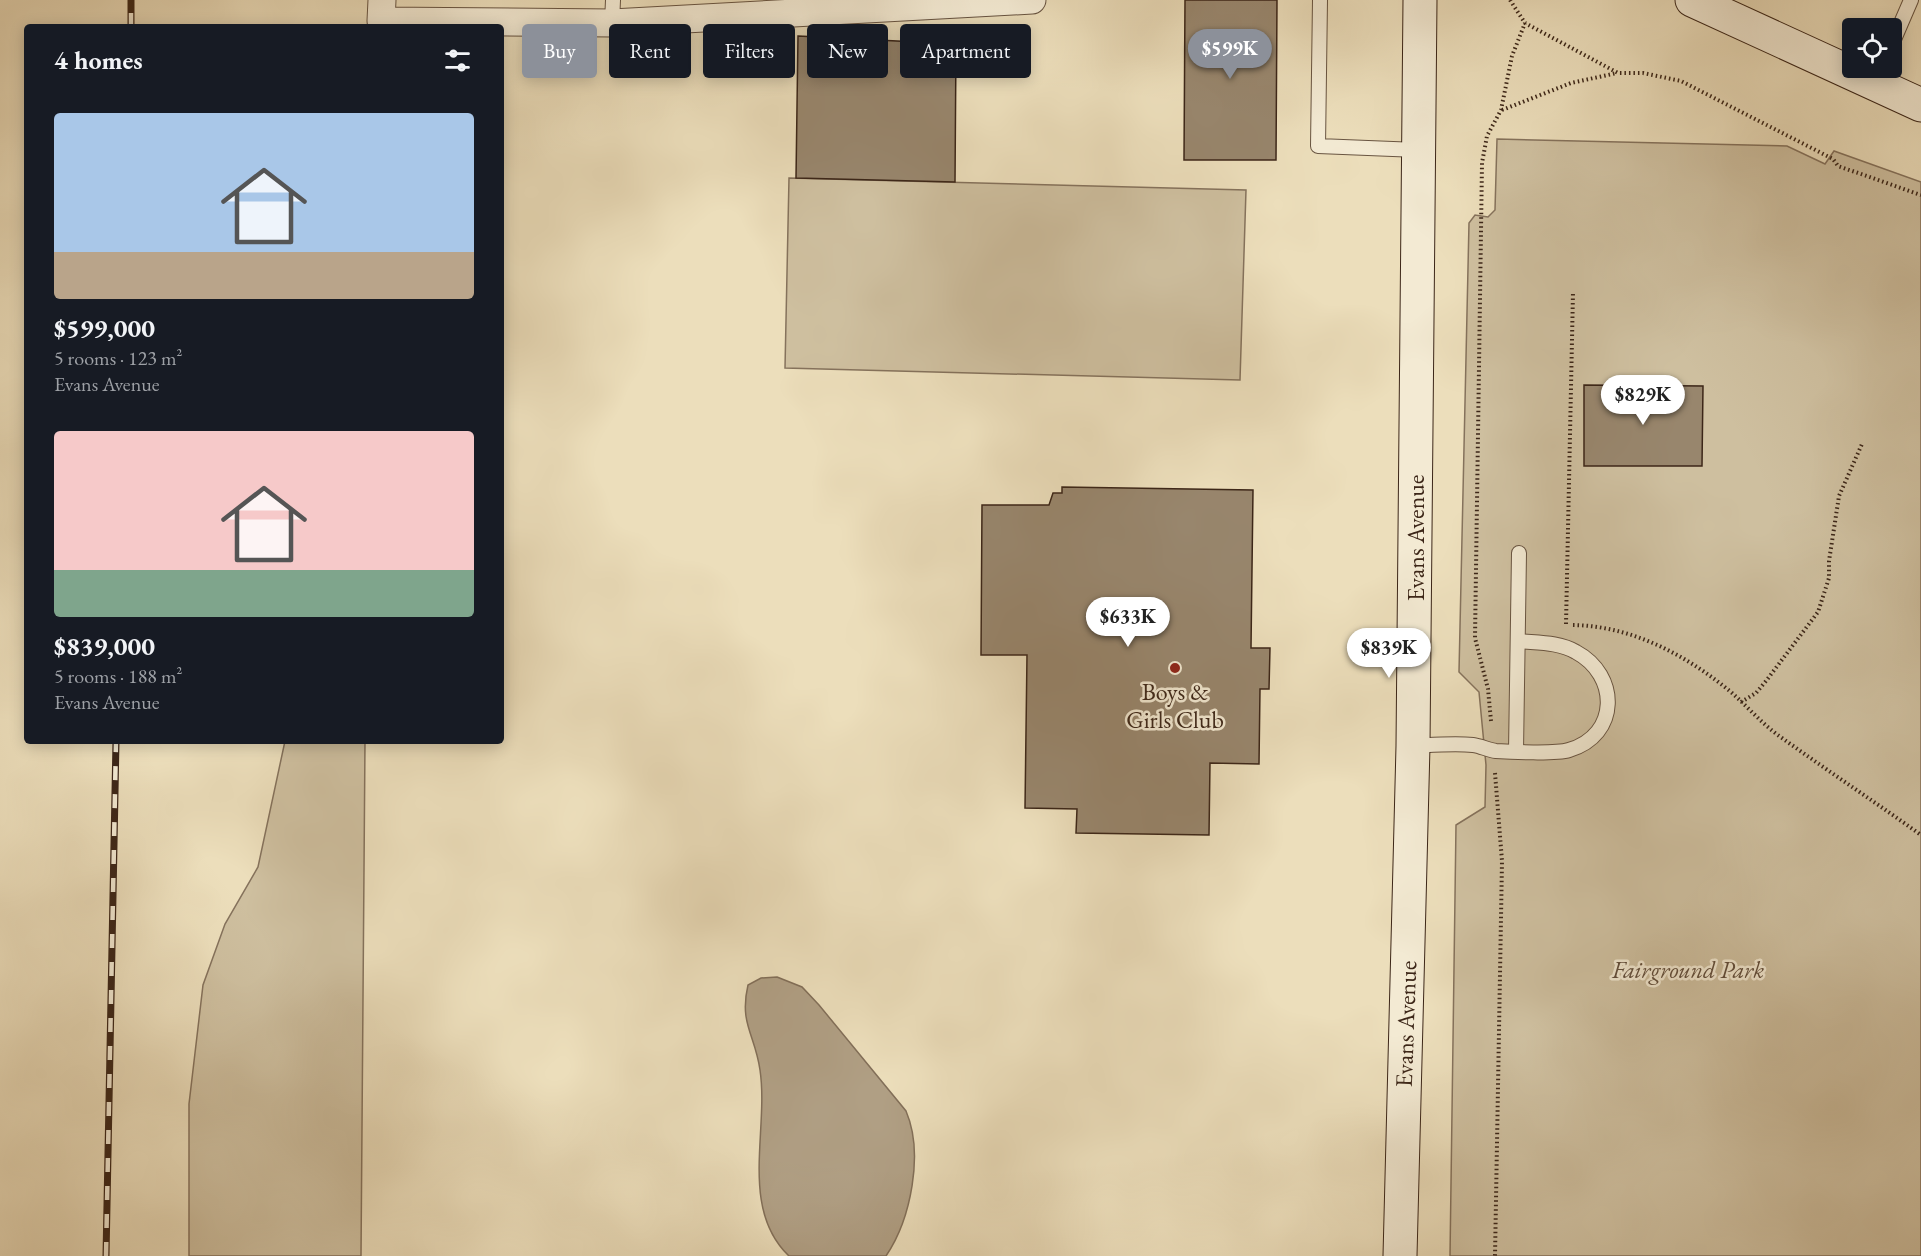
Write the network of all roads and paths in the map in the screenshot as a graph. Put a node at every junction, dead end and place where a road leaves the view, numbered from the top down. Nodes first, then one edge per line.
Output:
1 (1033, 0) edge
2 (1320, 0) edge
3 (1420, 0) edge
4 (1510, 0) edge
5 (1692, 0) edge
6 (1911, 0) edge
7 (792, 7) edge
8 (382, 10) edge
9 (612, 12) edge
10 (1902, 21) edge
11 (1525, 23) junction
12 (1842, 61) edge
13 (1618, 73) junction
14 (1881, 78) edge
15 (1921, 105) edge
16 (1501, 110) junction
17 (1418, 150) junction
18 (1921, 195) edge
19 (1573, 292) dead end
20 (1862, 444) dead end
21 (1519, 553) dead end
22 (1518, 641) junction
23 (1741, 702) junction
24 (1413, 746) junction
25 (1494, 751) junction
26 (1516, 751) junction
27 (1921, 835) edge
28 (1400, 1256) edge
29 (1495, 1256) edge

1 - 7 street
2 - 17 lane
3 - 17 street, Evans Avenue
4 - 11 path
5 - 12 street
6 - 10 lane
7 - 9 street
8 - 9 street
11 - 13 path
11 - 16 path
13 - 16 path
13 - 18 path
14 - 15 street
16 - 25 path
17 - 24 street, Evans Avenue
19 - 23 path
20 - 23 path
21 - 22 lane
22 - 26 lane
22 - 26 lane
23 - 27 path
24 - 25 lane
24 - 28 street, Evans Avenue
25 - 26 lane
25 - 29 path

